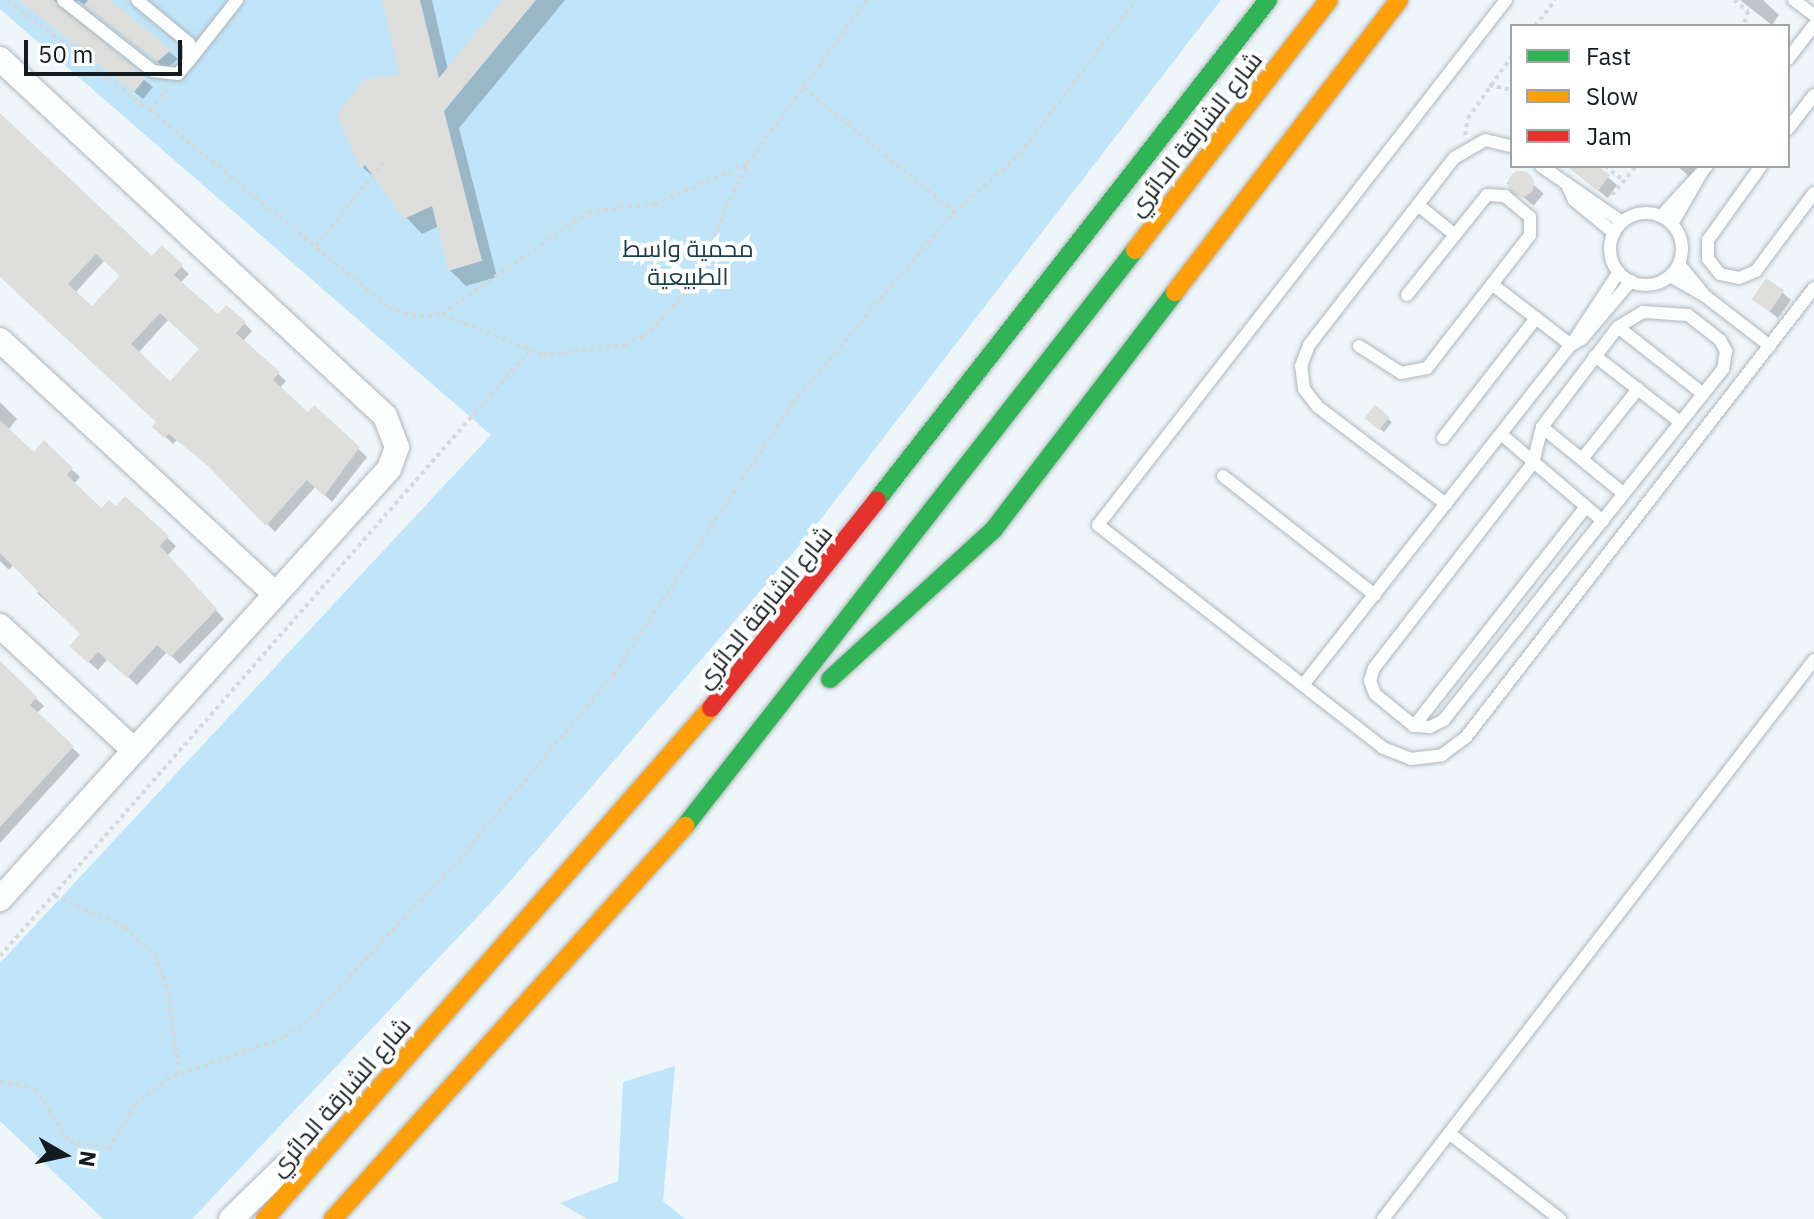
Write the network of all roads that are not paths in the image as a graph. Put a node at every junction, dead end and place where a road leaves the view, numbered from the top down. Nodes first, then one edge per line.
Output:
1 (63, 0) edge
2 (137, 0) edge
3 (218, 0) edge
4 (1268, 0) edge
5 (1329, 0) edge
6 (1399, 0) edge
7 (1506, 0) edge
8 (1794, 0) edge
9 (233, 4) edge
10 (1814, 15) edge
11 (1814, 25) edge
12 (1790, 56) edge
13 (0, 59) edge
14 (189, 61) junction
15 (1814, 95) edge
16 (1790, 126) edge
17 (1510, 146) edge
18 (1544, 168) edge
19 (1760, 168) edge
20 (1705, 169) edge
21 (1568, 187) junction
22 (1814, 193) edge
23 (1418, 205) junction
24 (1667, 220) junction
25 (1618, 228) junction
26 (1454, 234) junction
27 (1679, 264) junction
28 (1619, 272) junction
29 (1670, 276) junction
30 (1631, 281) junction
31 (1493, 285) junction
32 (1814, 288) edge
33 (1407, 295) dead end
34 (1705, 296) junction
35 (1536, 318) junction
36 (1618, 327) junction
37 (0, 340) edge
38 (1571, 345) junction
39 (1359, 346) dead end
40 (1770, 346) junction
41 (1595, 356) junction
42 (1638, 389) junction
43 (1703, 394) junction
44 (1680, 422) junction
45 (1542, 427) junction
46 (1501, 434) junction
47 (1443, 438) dead end
48 (1582, 459) junction
49 (1649, 462) junction
50 (1533, 463) junction
51 (1223, 476) dead end
52 (1667, 478) junction
53 (1623, 493) junction
54 (1446, 504) junction
55 (1586, 507) junction
56 (1603, 521) junction
57 (275, 594) junction
58 (1375, 595) junction
59 (0, 626) edge
60 (1814, 660) edge
61 (1303, 685) junction
62 (783, 706) junction
63 (1414, 726) junction
64 (134, 750) junction
65 (0, 899) edge
66 (397, 1069) junction
67 (1450, 1134) junction
68 (231, 1219) edge
69 (265, 1219) edge
70 (333, 1219) edge
71 (1383, 1219) edge
72 (1560, 1219) edge

1 - 14 lane
2 - 14 lane
3 - 9 lane
4 - 66 highway, شارع الشارقة الدائري
5 - 62 highway, شارع الشارقة الدائري
6 - 62 highway
7 - 61 lane
8 - 10 lane
9 - 14 lane
11 - 12 lane
13 - 57 street
15 - 16 lane
17 - 23 lane
18 - 21 lane
19 - 22 lane
20 - 24 lane
21 - 25 lane
21 - 25 lane
23 - 26 lane
23 - 54 lane
24 - 25 lane
24 - 27 lane
25 - 28 lane
26 - 31 lane
26 - 33 lane
27 - 29 lane
27 - 34 lane
28 - 30 lane
28 - 38 lane
29 - 30 lane
29 - 34 lane
30 - 38 lane
31 - 35 lane
31 - 39 lane
32 - 40 lane
34 - 40 lane
35 - 38 lane
35 - 47 lane
36 - 41 lane
36 - 43 lane
36 - 43 lane
37 - 57 street
38 - 46 lane
40 - 52 lane
41 - 42 lane
41 - 45 lane
42 - 44 lane
42 - 48 lane
43 - 44 lane
44 - 49 lane
45 - 48 lane
45 - 50 lane
46 - 50 lane
46 - 54 lane
48 - 53 lane
49 - 52 lane
49 - 53 lane
50 - 55 lane
50 - 63 lane
51 - 58 lane
52 - 61 lane
53 - 56 lane
54 - 58 lane
55 - 56 lane
55 - 63 lane
56 - 63 lane
57 - 64 street
58 - 61 lane
59 - 64 street
60 - 67 lane
62 - 70 highway, شارع الشارقة الدائري
64 - 65 street
66 - 68 street
66 - 69 highway, شارع الشارقة الدائري
67 - 71 lane
67 - 72 lane

